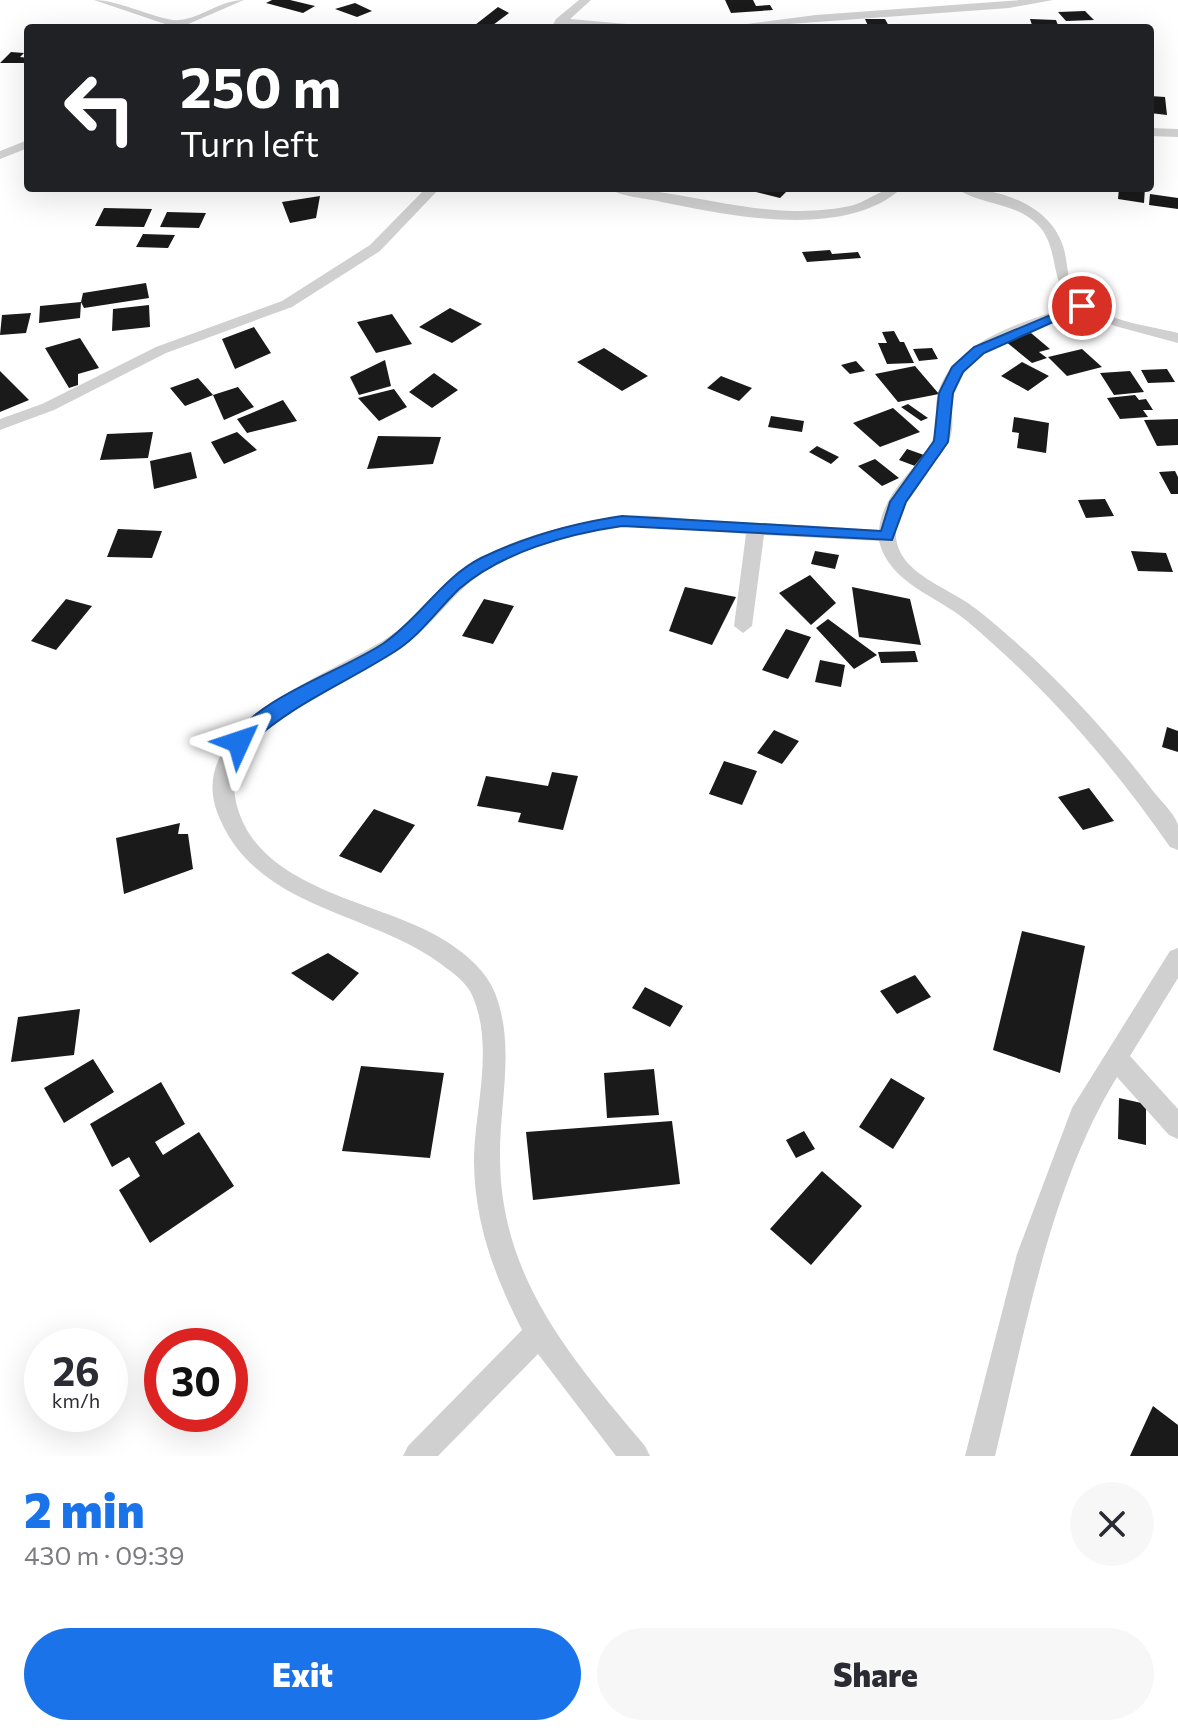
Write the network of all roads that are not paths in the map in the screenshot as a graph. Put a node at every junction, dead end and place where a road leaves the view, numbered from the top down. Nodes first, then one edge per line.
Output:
1 (99, 0) edge
2 (239, 0) edge
3 (586, 0) edge
4 (1048, 0) edge
5 (167, 24) edge
6 (178, 24) edge
7 (557, 24) edge
8 (770, 24) edge
9 (1154, 132) edge
10 (1178, 133) edge
11 (24, 146) edge
12 (0, 155) edge
13 (429, 192) edge
14 (636, 192) edge
15 (887, 192) edge
16 (974, 192) edge
17 (1082, 306) junction
18 (1178, 338) edge
19 (0, 425) edge
20 (756, 528) junction
21 (887, 536) junction
22 (743, 626) dead end
23 (1178, 841) edge
24 (1178, 958) edge
25 (1115, 1057) junction
26 (1178, 1127) edge
27 (540, 1332) junction
28 (418, 1456) edge
29 (635, 1456) edge
30 (980, 1456) edge

1 - 5 street
2 - 6 street
3 - 7 street
4 - 8 street
9 - 10 street
11 - 12 street
13 - 19 street
14 - 15 street
16 - 17 street
17 - 18 street
17 - 21 street
20 - 21 street
20 - 22 street
20 - 27 street
21 - 23 street
24 - 25 street
25 - 26 street
25 - 30 street
27 - 28 street
27 - 29 street

